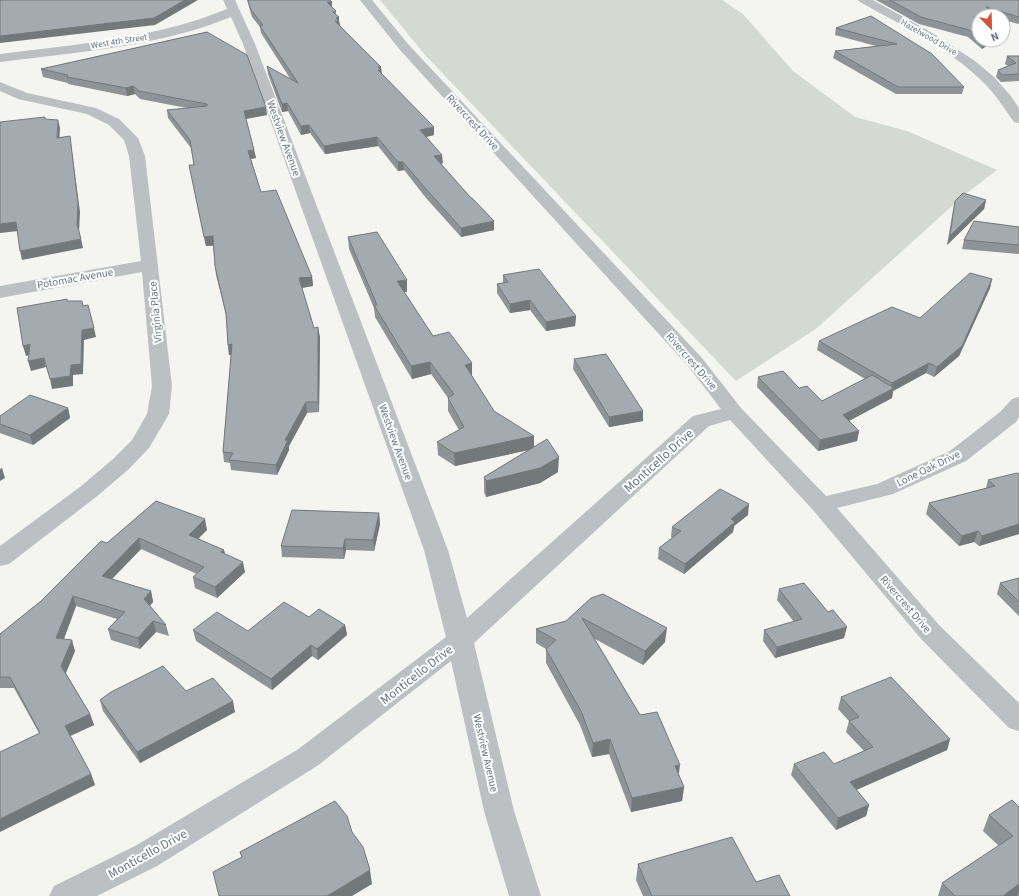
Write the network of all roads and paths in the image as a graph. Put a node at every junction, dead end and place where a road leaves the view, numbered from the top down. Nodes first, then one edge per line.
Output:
1 (366, 0) edge
2 (864, 0) edge
3 (232, 6) edge
4 (0, 58) edge
5 (3, 95) edge
6 (1019, 119) edge
7 (150, 265) junction
8 (0, 292) edge
9 (1019, 403) edge
10 (734, 412) junction
11 (821, 505) junction
12 (0, 558) edge
13 (460, 640) junction
14 (1019, 720) edge
15 (65, 896) edge
16 (525, 896) edge

1 - 10 street, Rivercrest Drive
2 - 6 street, Hazelwood Drive
3 - 4 street, West 4th Street
3 - 13 street, Westview Avenue
5 - 7 street, Virginia Place
7 - 8 street, Potomac Avenue
7 - 12 street, Virginia Place
9 - 11 street, Lone Oak Drive
10 - 11 street, Rivercrest Drive
10 - 13 street, Monticello Drive
11 - 14 street, Rivercrest Drive
13 - 15 street, Monticello Drive
13 - 16 street, Westview Avenue

